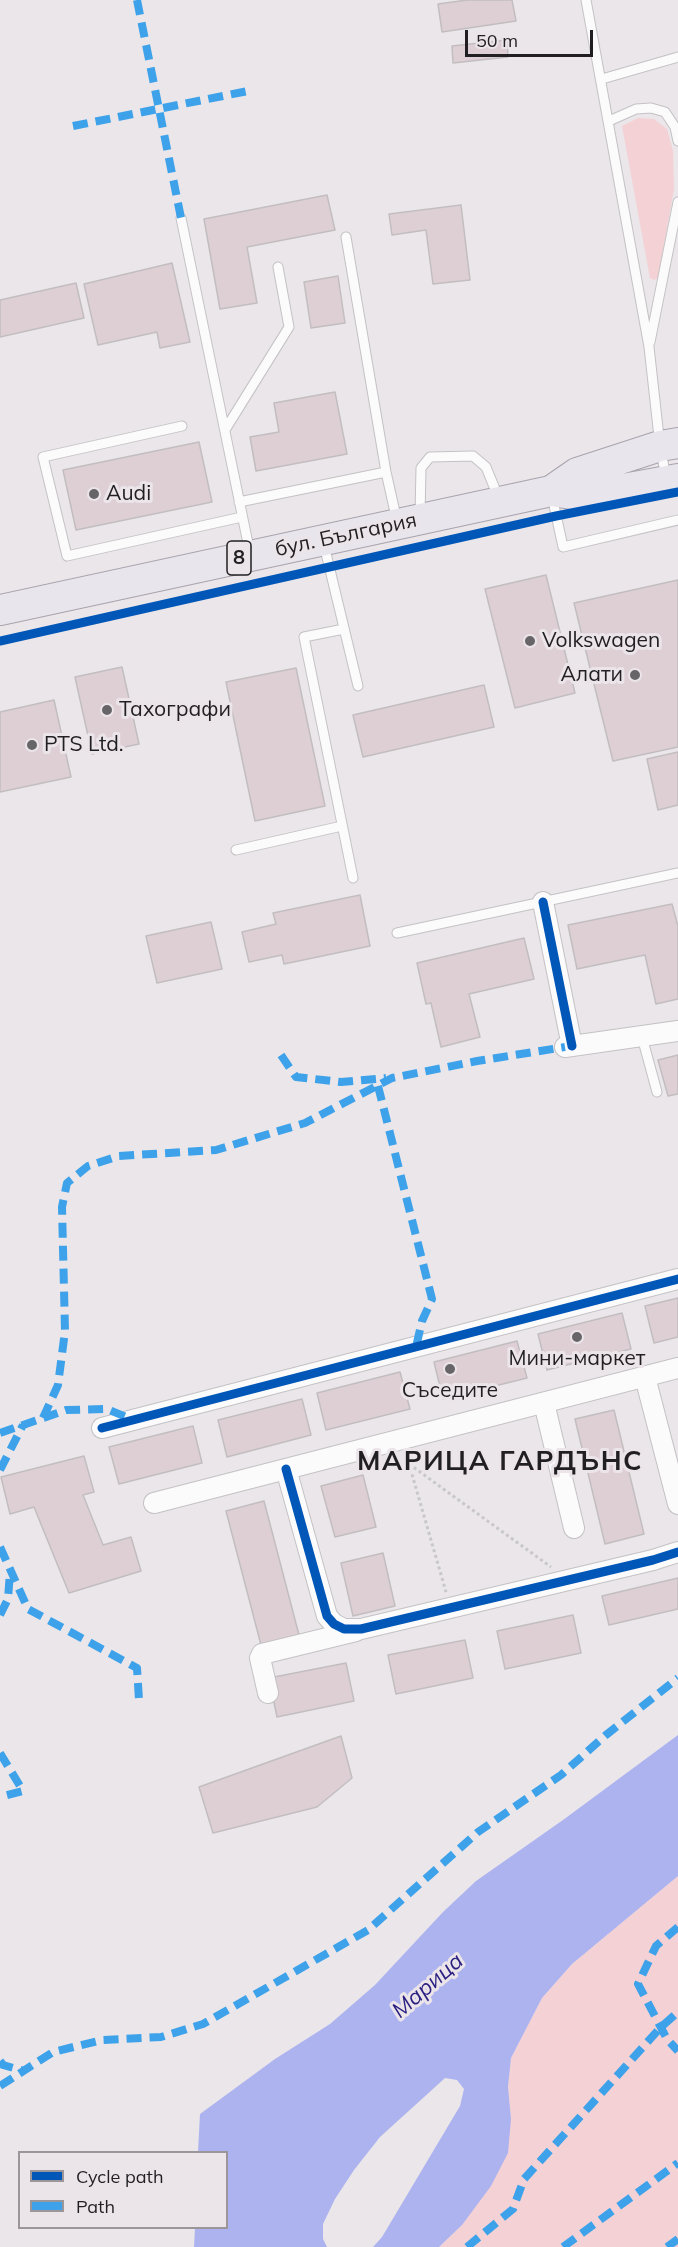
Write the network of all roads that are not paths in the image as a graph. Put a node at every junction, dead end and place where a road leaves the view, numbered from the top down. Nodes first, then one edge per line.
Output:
1 (586, 0) edge
2 (678, 57) edge
3 (602, 79) junction
4 (609, 122) junction
5 (678, 141) edge
6 (678, 202) edge
7 (182, 218) dead end
8 (346, 237) dead end
9 (278, 267) dead end
10 (649, 347) junction
11 (182, 426) dead end
12 (225, 430) junction
13 (669, 445) edge
14 (386, 472) junction
15 (672, 480) edge
16 (551, 490) junction
17 (239, 502) junction
18 (500, 502) junction
19 (242, 517) junction
20 (678, 520) edge
21 (409, 521) junction
22 (323, 540) junction
23 (250, 556) junction
24 (0, 610) edge
25 (344, 629) junction
26 (358, 686) dead end
27 (342, 826) junction
28 (236, 850) dead end
29 (678, 873) edge
30 (353, 878) dead end
31 (543, 902) junction
32 (397, 933) dead end
33 (678, 1031) edge
34 (642, 1037) junction
35 (657, 1092) dead end
36 (678, 1279) edge
37 (678, 1368) edge
38 (645, 1377) junction
39 (544, 1402) junction
40 (102, 1428) dead end
41 (286, 1469) junction
42 (154, 1503) dead end
43 (678, 1504) edge
44 (574, 1528) dead end
45 (678, 1552) edge
46 (361, 1629) junction
47 (268, 1693) dead end

1 - 3 lane
2 - 3 lane
3 - 4 lane
4 - 5 lane
4 - 10 lane
6 - 10 lane
7 - 12 lane
8 - 14 lane
9 - 12 lane
10 - 13 lane
11 - 19 lane
12 - 17 lane
13 - 15 lane
13 - 16 main road, бул. България / 8
14 - 17 lane
14 - 21 lane
15 - 16 main road, бул. България / 8
16 - 18 main road, бул. България / 8
16 - 20 lane
17 - 19 lane
18 - 21 main road, бул. България / 8
18 - 21 lane
19 - 23 lane
21 - 22 main road, бул. България / 8
22 - 23 main road, бул. България / 8
22 - 25 lane
23 - 24 main road, бул. България / 8
25 - 26 lane
25 - 27 lane
27 - 28 lane
27 - 30 lane
29 - 31 lane
31 - 32 lane
31 - 34 street
33 - 34 street
34 - 35 lane
36 - 40 street
37 - 38 street
38 - 39 street
38 - 43 street
39 - 41 street
39 - 44 street
41 - 42 street
41 - 46 street
45 - 46 street
46 - 47 street

